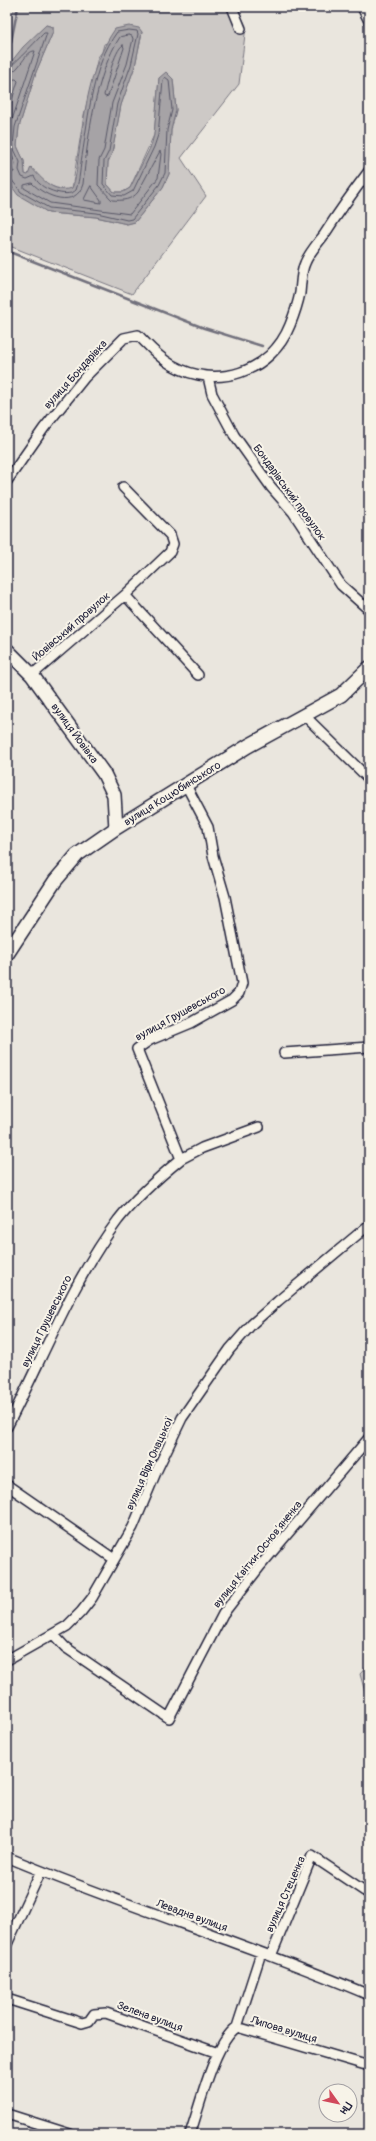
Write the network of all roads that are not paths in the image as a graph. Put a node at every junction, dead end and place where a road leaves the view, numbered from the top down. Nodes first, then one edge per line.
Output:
1 (232, 7) edge
2 (362, 7) edge
3 (369, 21) edge
4 (241, 29) dead end
5 (369, 171) edge
6 (208, 377) junction
7 (7, 481) edge
8 (123, 487) dead end
9 (125, 595) junction
10 (369, 610) edge
11 (7, 650) edge
12 (369, 668) edge
13 (32, 675) junction
14 (198, 675) dead end
15 (304, 715) junction
16 (369, 779) edge
17 (186, 784) junction
18 (116, 828) junction
19 (7, 954) edge
20 (369, 1047) edge
21 (284, 1053) dead end
22 (259, 1128) dead end
23 (181, 1158) junction
24 (369, 1225) edge
25 (7, 1427) edge
26 (369, 1438) edge
27 (7, 1485) edge
28 (114, 1559) junction
29 (53, 1634) junction
30 (7, 1660) edge
31 (7, 1856) edge
32 (41, 1871) junction
33 (369, 1894) edge
34 (7, 1944) edge
35 (261, 1953) junction
36 (271, 1956) junction
37 (369, 1995) edge
38 (7, 1999) edge
39 (237, 2027) junction
40 (218, 2053) junction
41 (369, 2066) edge
42 (7, 2114) edge
43 (70, 2134) edge
44 (190, 2134) edge

1 - 4 street
2 - 3 street
5 - 6 street, вулиця Бондарівка
6 - 7 street, вулиця Бондарівка
6 - 10 street, Бондарівський провулок
8 - 9 street, Йовівський провулок
9 - 13 street, Йовівський провулок
9 - 14 street, Йовівський провулок
11 - 13 street, вулиця Йовівка
12 - 15 street, вулиця Коцюбинського
13 - 18 street, вулиця Йовівка
15 - 16 street
15 - 17 street, вулиця Коцюбинського
17 - 18 street, вулиця Коцюбинського
17 - 23 street, вулиця Грушевського
18 - 19 street, вулиця Коцюбинського
20 - 21 street
22 - 23 street
23 - 25 street, вулиця Грушевського
24 - 28 street, вулиця Віри Онацької
26 - 29 street, вулиця Квітки-Основʼяненка
27 - 28 street
28 - 29 street, вулиця Віри Онацької
29 - 30 street, вулиця Віри Онацької
31 - 32 street, Левадна вулиця
32 - 34 street
32 - 35 street, Левадна вулиця
33 - 36 street, вулиця Стеценка
35 - 36 street, Левадна вулиця
35 - 39 street
36 - 37 street, Левадна вулиця
38 - 40 street, Зелена вулиця
39 - 40 street, Липова вулиця
39 - 41 street, Липова вулиця
40 - 44 street, Липова вулиця
42 - 43 street

